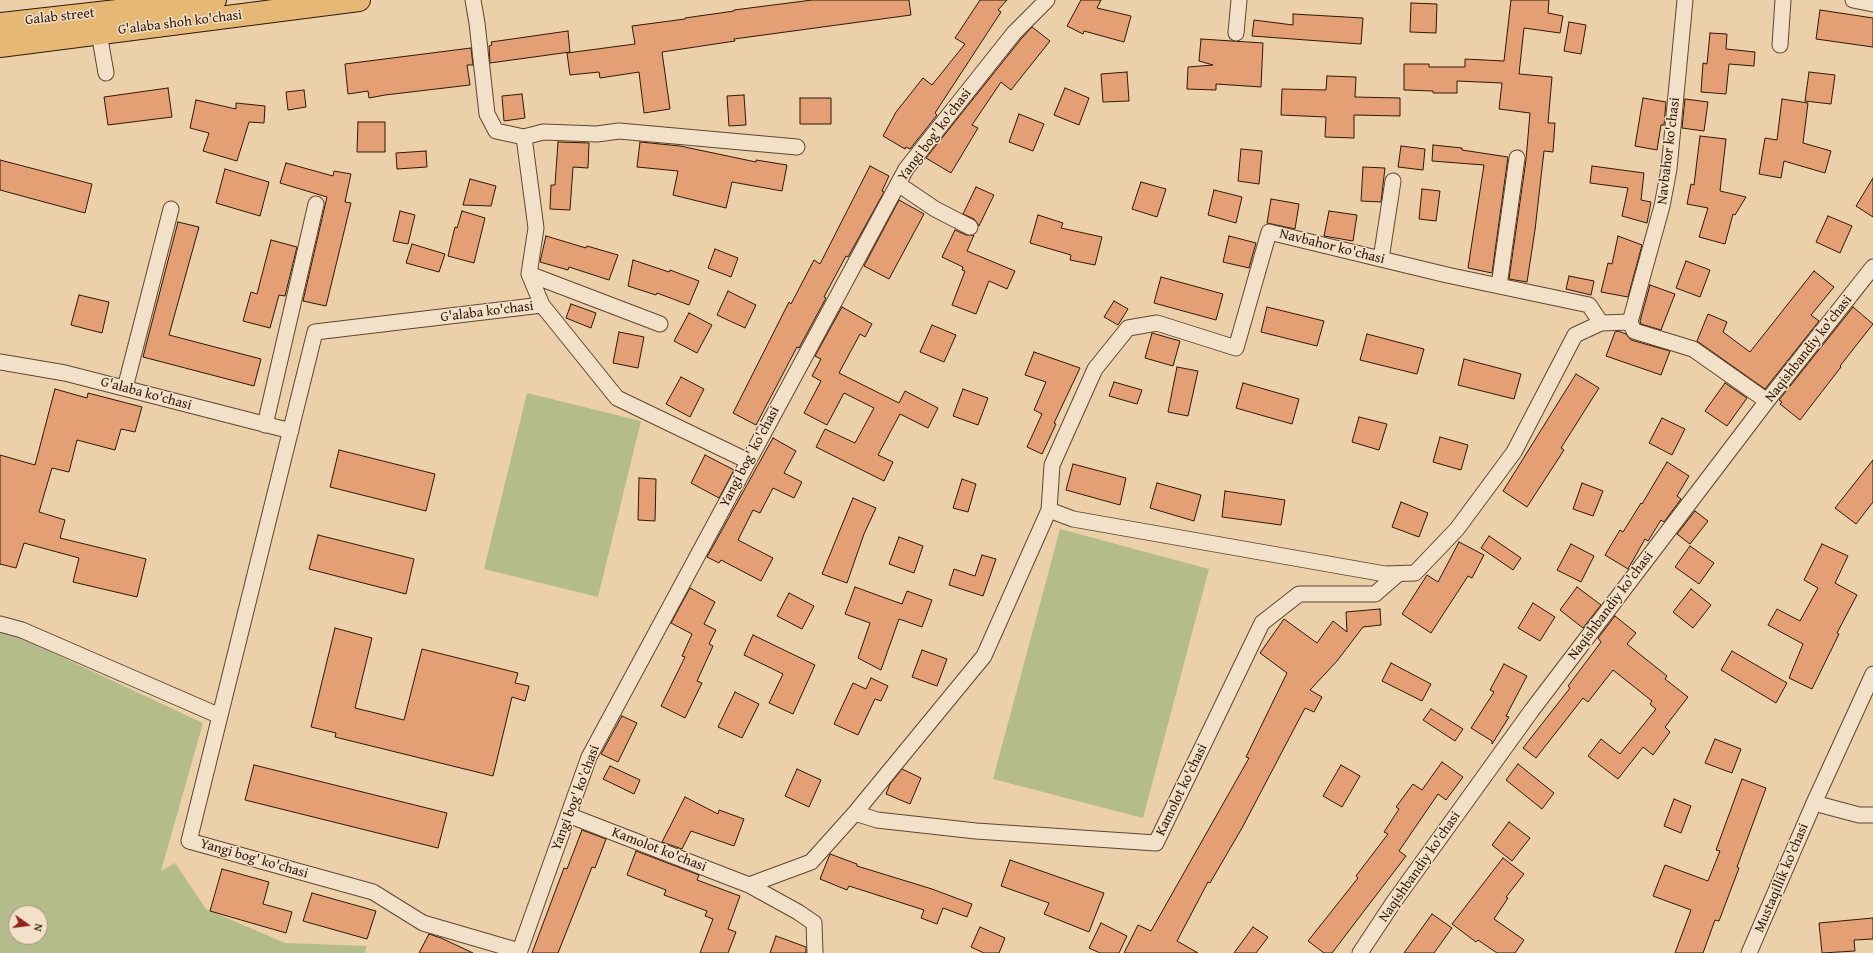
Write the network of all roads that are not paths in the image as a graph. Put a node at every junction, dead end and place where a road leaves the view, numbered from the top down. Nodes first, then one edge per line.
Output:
1 (208, 0) edge
2 (359, 0) edge
3 (473, 0) edge
4 (1046, 0) edge
5 (1239, 0) edge
6 (1685, 0) edge
7 (1783, 0) edge
8 (1853, 0) edge
9 (1873, 4) edge
10 (3, 23) edge
11 (99, 33) junction
12 (1236, 33) dead end
13 (1780, 45) dead end
14 (0, 46) edge
15 (106, 73) dead end
16 (524, 137) junction
17 (797, 147) dead end
18 (1518, 158) dead end
19 (1393, 181) dead end
20 (898, 184) junction
21 (316, 204) dead end
22 (171, 209) dead end
23 (970, 227) dead end
24 (1381, 259) junction
25 (1873, 267) edge
26 (529, 274) junction
27 (1499, 286) junction
28 (542, 305) junction
29 (1630, 322) junction
30 (1601, 323) junction
31 (660, 324) dead end
32 (0, 362) edge
33 (125, 388) junction
34 (1767, 401) junction
35 (265, 425) junction
36 (290, 431) junction
37 (748, 461) junction
38 (1049, 510) junction
39 (1398, 574) junction
40 (0, 624) edge
41 (1873, 674) edge
42 (220, 716) junction
43 (1814, 803) junction
44 (854, 813) junction
45 (568, 815) junction
46 (1873, 815) edge
47 (749, 885) junction
48 (519, 952) edge
49 (815, 953) edge
50 (1360, 953) edge
51 (1749, 953) edge

1 - 10 main road, Galab street
2 - 11 main road, G'alaba shoh ko'chasi
3 - 16 street
4 - 20 street, Yangi bog' ko'chasi
5 - 12 street
6 - 29 street, Navbahor ko'chasi
7 - 13 street
8 - 9 street
11 - 14 main road, G'alaba shoh ko'chasi
11 - 15 street
16 - 17 street
16 - 26 street
18 - 27 street
19 - 24 street
20 - 23 street
20 - 37 street, Yangi bog' ko'chasi
21 - 35 street
22 - 33 street
24 - 27 street, Navbahor ko'chasi
24 - 38 street, Navbahor ko'chasi
25 - 34 street, Naqishbandiy ko'chasi
26 - 28 street, G'alaba ko'chasi
26 - 31 street
27 - 30 street, Navbahor ko'chasi
28 - 36 street, G'alaba ko'chasi
28 - 37 street
29 - 30 street
29 - 34 street
30 - 39 street
32 - 33 street, G'alaba ko'chasi
33 - 35 street, G'alaba ko'chasi
34 - 50 street, Naqishbandiy ko'chasi
35 - 36 street, G'alaba ko'chasi
36 - 42 street
37 - 45 street, Yangi bog' ko'chasi
38 - 39 street
38 - 44 street
39 - 44 street, Kamolot ko'chasi
40 - 42 street
41 - 43 street, Mustaqillik ko'chasi
42 - 48 street, Yangi bog' ko'chasi
43 - 46 street
43 - 51 street, Mustaqillik ko'chasi
44 - 47 street
45 - 47 street, Kamolot ko'chasi
45 - 48 street, Yangi bog' ko'chasi
47 - 49 street, Kamolot ko'chasi

